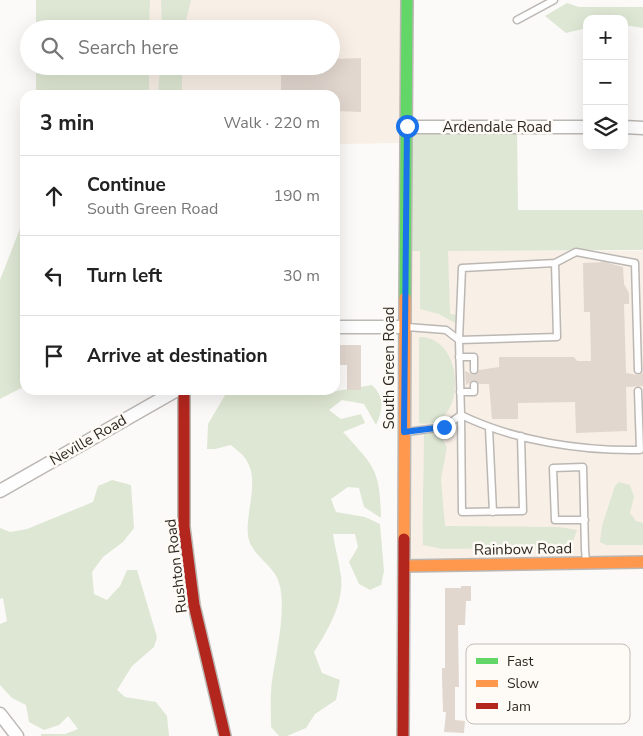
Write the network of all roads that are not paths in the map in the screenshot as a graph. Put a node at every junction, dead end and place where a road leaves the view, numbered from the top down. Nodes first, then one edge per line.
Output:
1 (407, 0) edge
2 (554, 0) edge
3 (517, 20) dead end
4 (407, 126) junction
5 (583, 127) edge
6 (628, 128) edge
7 (643, 128) edge
8 (555, 263) junction
9 (635, 263) junction
10 (643, 263) edge
11 (639, 298) edge
12 (640, 326) edge
13 (340, 327) edge
14 (404, 328) junction
15 (459, 340) junction
16 (640, 355) edge
17 (460, 356) junction
18 (474, 370) dead end
19 (638, 370) dead end
20 (474, 384) dead end
21 (638, 391) dead end
22 (460, 392) junction
23 (168, 395) edge
24 (184, 395) edge
25 (641, 406) edge
26 (460, 415) junction
27 (641, 417) edge
28 (489, 428) junction
29 (404, 432) junction
30 (521, 436) junction
31 (641, 451) edge
32 (0, 491) edge
33 (493, 512) junction
34 (584, 520) junction
35 (643, 562) edge
36 (586, 563) junction
37 (404, 566) junction
38 (0, 714) edge
39 (17, 736) edge
40 (225, 736) edge
41 (403, 736) edge

1 - 4 main road, South Green Road
2 - 3 lane
4 - 5 street, Ardendale Road
4 - 14 main road, South Green Road
6 - 7 street
8 - 9 lane
8 - 15 lane
8 - 15 lane
9 - 10 lane
9 - 11 lane
11 - 12 lane
12 - 16 lane
13 - 14 street
14 - 15 lane
14 - 29 main road, South Green Road
15 - 17 lane
16 - 19 lane
17 - 18 lane
17 - 22 lane
20 - 22 lane
21 - 25 lane
22 - 26 lane
23 - 32 street, Neville Road
24 - 40 main road, Rushton Road
25 - 27 lane
26 - 28 lane
26 - 29 lane
26 - 33 lane
27 - 31 lane
28 - 30 lane
28 - 33 lane
29 - 37 main road, South Green Road
30 - 31 lane
30 - 33 lane
34 - 34 lane
34 - 36 lane
35 - 36 main road, Rainbow Road
36 - 37 main road, Rainbow Road
37 - 41 main road, South Green Road
38 - 39 street

